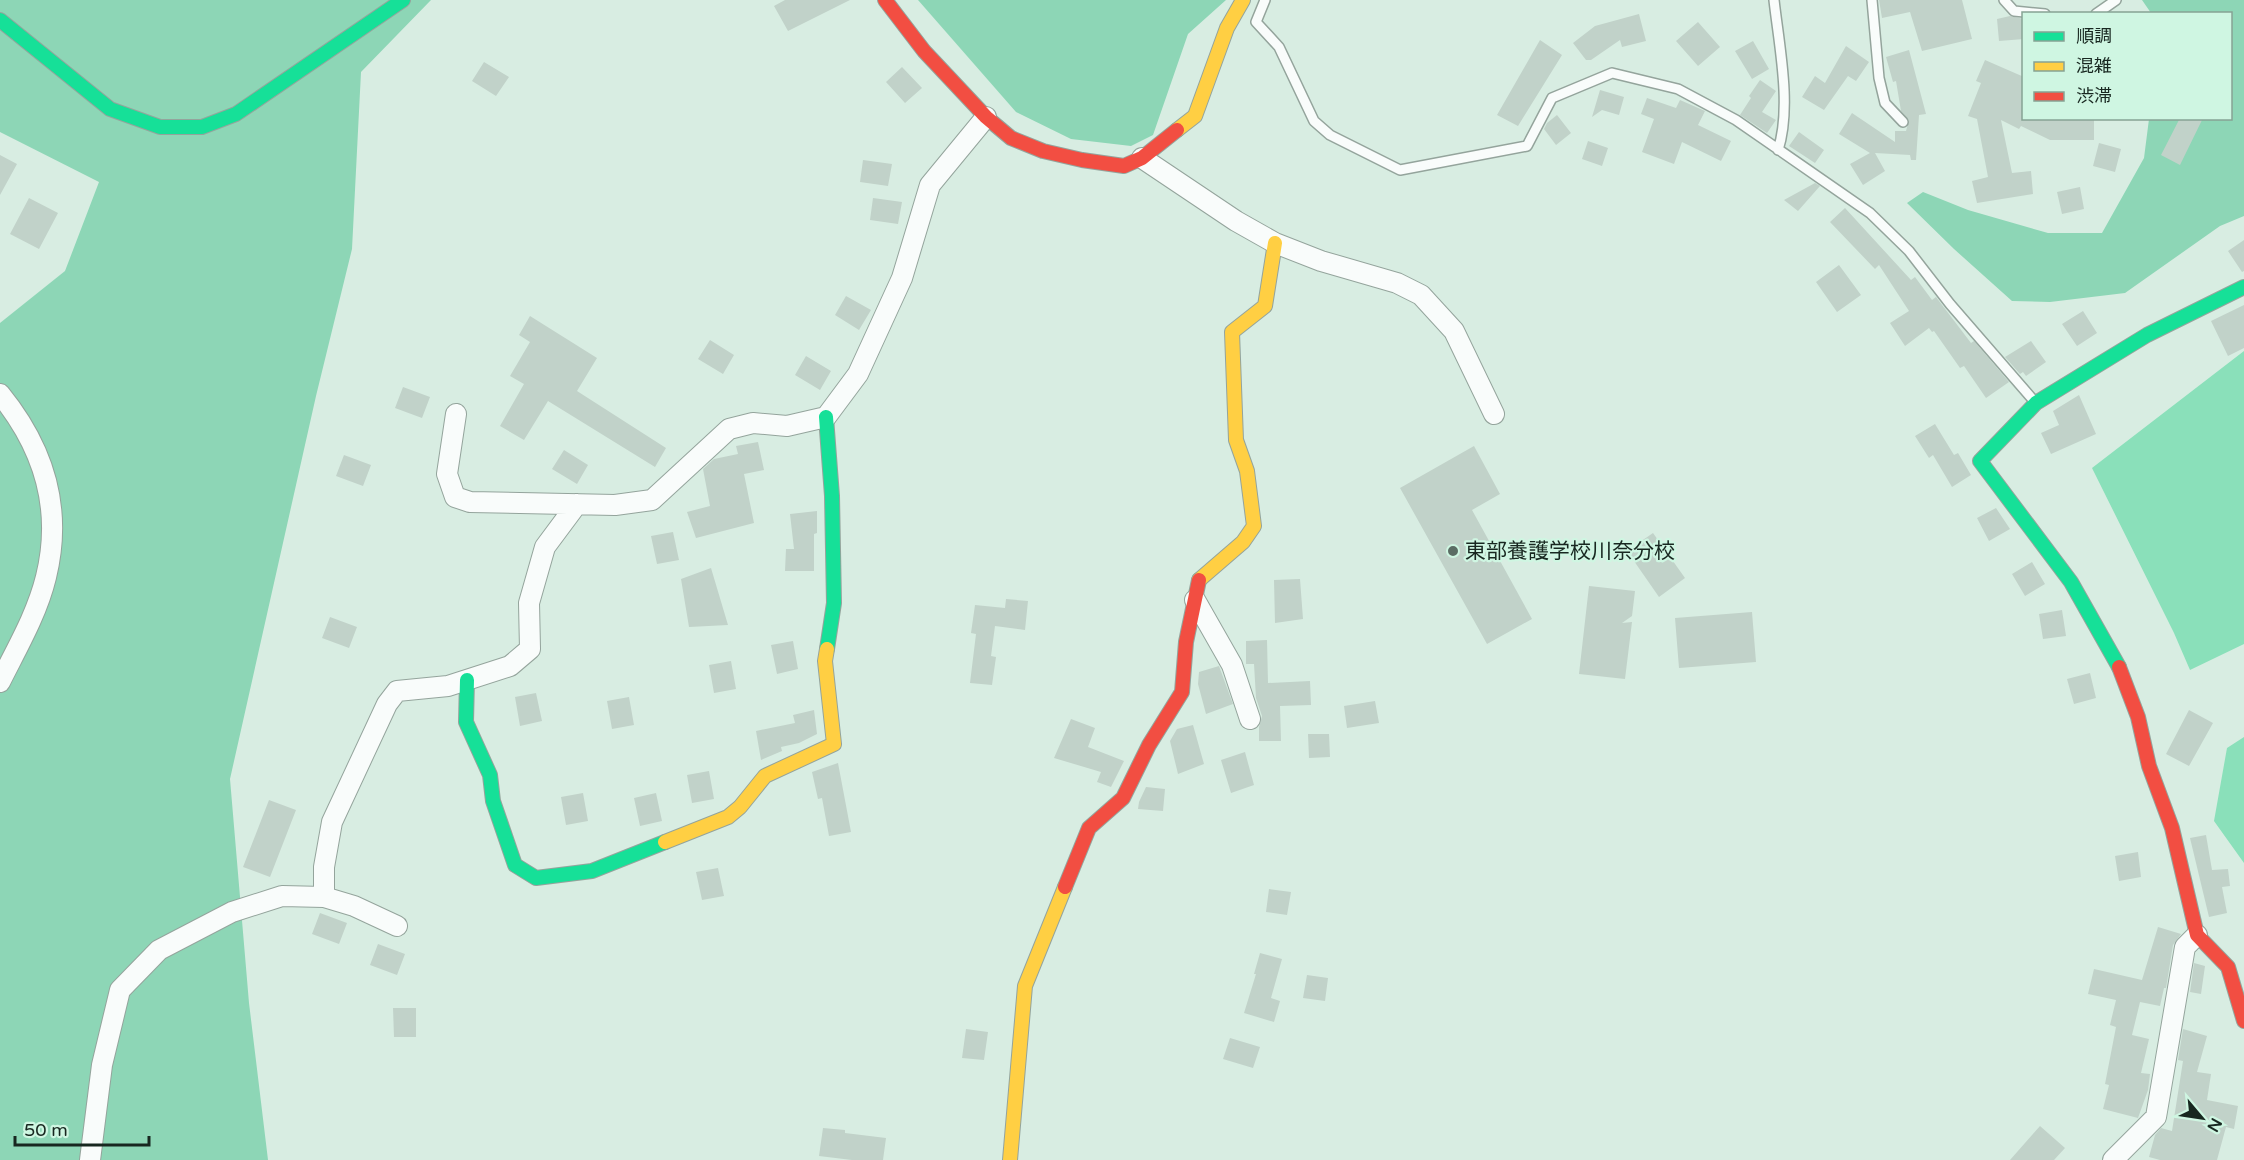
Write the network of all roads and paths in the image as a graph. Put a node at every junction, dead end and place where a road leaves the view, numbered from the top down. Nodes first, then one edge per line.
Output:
1 (403, 0) edge
2 (885, 0) edge
3 (1243, 0) edge
4 (1265, 0) edge
5 (1774, 0) edge
6 (1872, 0) edge
7 (2004, 0) edge
8 (2116, 0) edge
9 (2024, 12) edge
10 (2099, 12) edge
11 (0, 20) edge
12 (986, 117) junction
13 (1903, 122) dead end
14 (1778, 150) junction
15 (1142, 158) junction
16 (1275, 243) junction
17 (2244, 287) edge
18 (0, 394) edge
19 (2036, 403) junction
20 (456, 414) dead end
21 (1494, 414) dead end
22 (826, 417) junction
23 (577, 504) junction
24 (1195, 600) junction
25 (467, 680) junction
26 (0, 682) edge
27 (1250, 719) dead end
28 (324, 897) junction
29 (397, 926) dead end
30 (2198, 934) junction
31 (2244, 1021) edge
32 (90, 1160) edge
33 (1010, 1160) edge
34 (2113, 1160) edge

1 - 11 street
2 - 12 street
3 - 15 street
4 - 14 lane
5 - 14 lane
6 - 13 lane
7 - 9 lane
8 - 10 lane
12 - 15 street
12 - 22 street
14 - 19 lane
15 - 16 street
16 - 21 street
16 - 24 street
17 - 19 street
18 - 26 street
19 - 30 street
20 - 23 street
22 - 23 street
22 - 25 street
23 - 25 street
24 - 27 street
24 - 33 street
25 - 28 street
28 - 29 street
28 - 32 street
30 - 31 street
30 - 34 street

